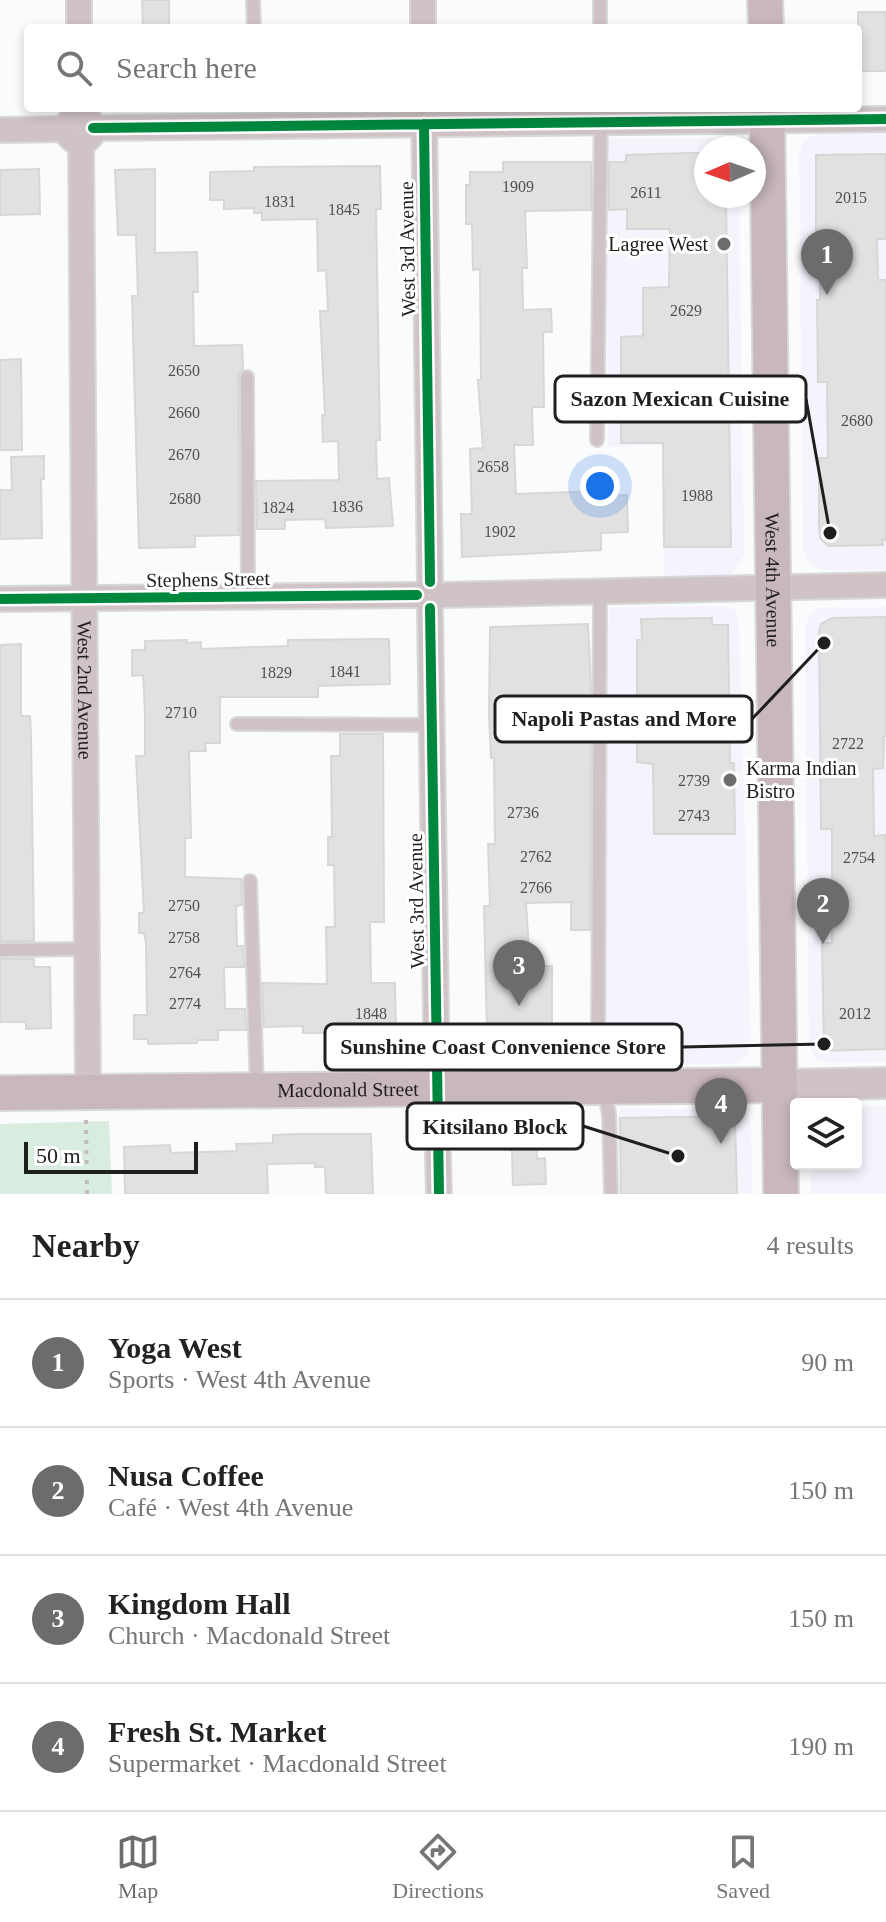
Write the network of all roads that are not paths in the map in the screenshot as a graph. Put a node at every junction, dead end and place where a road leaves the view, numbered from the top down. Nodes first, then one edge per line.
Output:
1 (79, 0) edge
2 (253, 0) edge
3 (423, 0) edge
4 (600, 0) edge
5 (765, 0) edge
6 (79, 24) edge
7 (254, 24) edge
8 (423, 24) edge
9 (600, 24) edge
10 (766, 24) edge
11 (768, 114) edge
12 (601, 115) edge
13 (424, 116) edge
14 (254, 118) edge
15 (886, 119) edge
16 (80, 124) edge
17 (0, 130) edge
18 (247, 377) dead end
19 (597, 440) dead end
20 (886, 585) edge
21 (774, 588) junction
22 (600, 593) junction
23 (430, 595) junction
24 (248, 597) junction
25 (84, 598) junction
26 (0, 599) edge
27 (237, 724) dead end
28 (432, 725) junction
29 (250, 881) dead end
30 (86, 949) junction
31 (0, 950) edge
32 (886, 1083) edge
33 (779, 1085) junction
34 (601, 1087) junction
35 (437, 1088) junction
36 (257, 1090) junction
37 (0, 1093) edge
38 (87, 1106) junction
39 (438, 1155) dead end
40 (439, 1194) edge
41 (611, 1194) edge
42 (781, 1194) edge

1 - 6 street
2 - 7 lane
3 - 8 street
4 - 9 lane
5 - 10 main road
11 - 12 street
11 - 15 street
11 - 21 main road, West 4th Avenue
12 - 13 street
12 - 19 lane
13 - 14 street
13 - 23 street, West 3rd Avenue
14 - 16 street
16 - 17 street
16 - 25 street, West 2nd Avenue
18 - 24 lane
20 - 21 street, Stephens Street
21 - 22 street, Stephens Street
21 - 33 main road, West 4th Avenue
22 - 23 street, Stephens Street
22 - 34 lane
23 - 24 street, Stephens Street
23 - 28 street, West 3rd Avenue
24 - 25 street, Stephens Street
25 - 26 street, Stephens Street
25 - 30 street, West 2nd Avenue
27 - 28 lane
28 - 35 street, West 3rd Avenue
29 - 36 lane
30 - 31 lane
30 - 38 street, West 2nd Avenue
32 - 33 street, Macdonald Street
33 - 34 main road, Macdonald Street
33 - 42 main road, West 4th Avenue
34 - 35 main road, Macdonald Street
34 - 41 lane
35 - 36 main road, Macdonald Street
36 - 38 main road, Macdonald Street
37 - 38 main road, Macdonald Street
39 - 40 street

